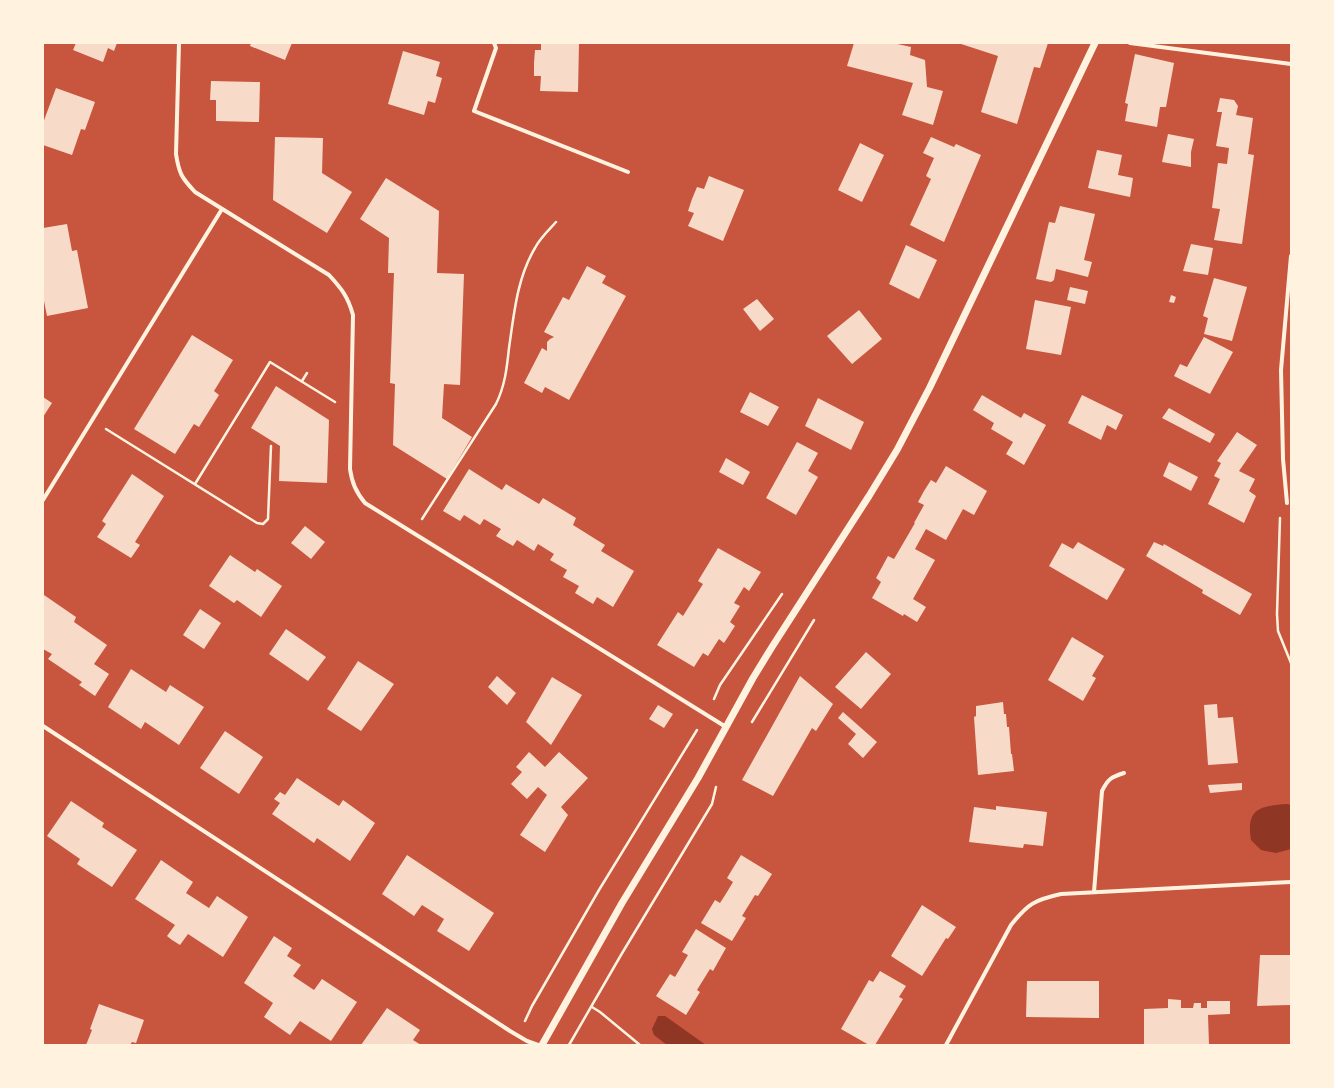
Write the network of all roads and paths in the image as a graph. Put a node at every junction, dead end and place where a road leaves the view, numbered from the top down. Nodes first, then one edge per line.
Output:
1 (179, 43) edge
2 (494, 43) edge
3 (1095, 43) edge
4 (1130, 43) edge
5 (1291, 64) edge
6 (628, 172) dead end
7 (222, 210) junction
8 (556, 222) dead end
9 (1291, 256) edge
10 (307, 373) dead end
11 (302, 382) junction
12 (351, 412) junction
13 (92, 421) junction
14 (271, 446) dead end
15 (194, 484) junction
16 (43, 500) edge
17 (1288, 503) joint
18 (413, 533) junction
19 (783, 592) dead end
20 (1291, 663) edge
21 (706, 715) junction
22 (43, 726) edge
23 (726, 726) junction
24 (1124, 773) dead end
25 (1291, 882) edge
26 (1094, 892) junction
27 (592, 1006) dead end
28 (518, 1035) junction
29 (538, 1045) edge
30 (542, 1045) edge
31 (640, 1045) edge
32 (946, 1045) edge

1 - 7 street
2 - 6 street
3 - 23 street
4 - 5 street
7 - 12 street
7 - 13 street
8 - 18 path
9 - 17 street
10 - 11 path
11 - 12 path
11 - 15 path
12 - 18 street
13 - 15 path
13 - 16 street
14 - 15 path
17 - 20 path
18 - 21 street
19 - 21 path
21 - 23 street
21 - 28 path
22 - 28 street
23 - 30 street
24 - 26 street
25 - 26 street
26 - 32 street
27 - 31 path
28 - 29 street

